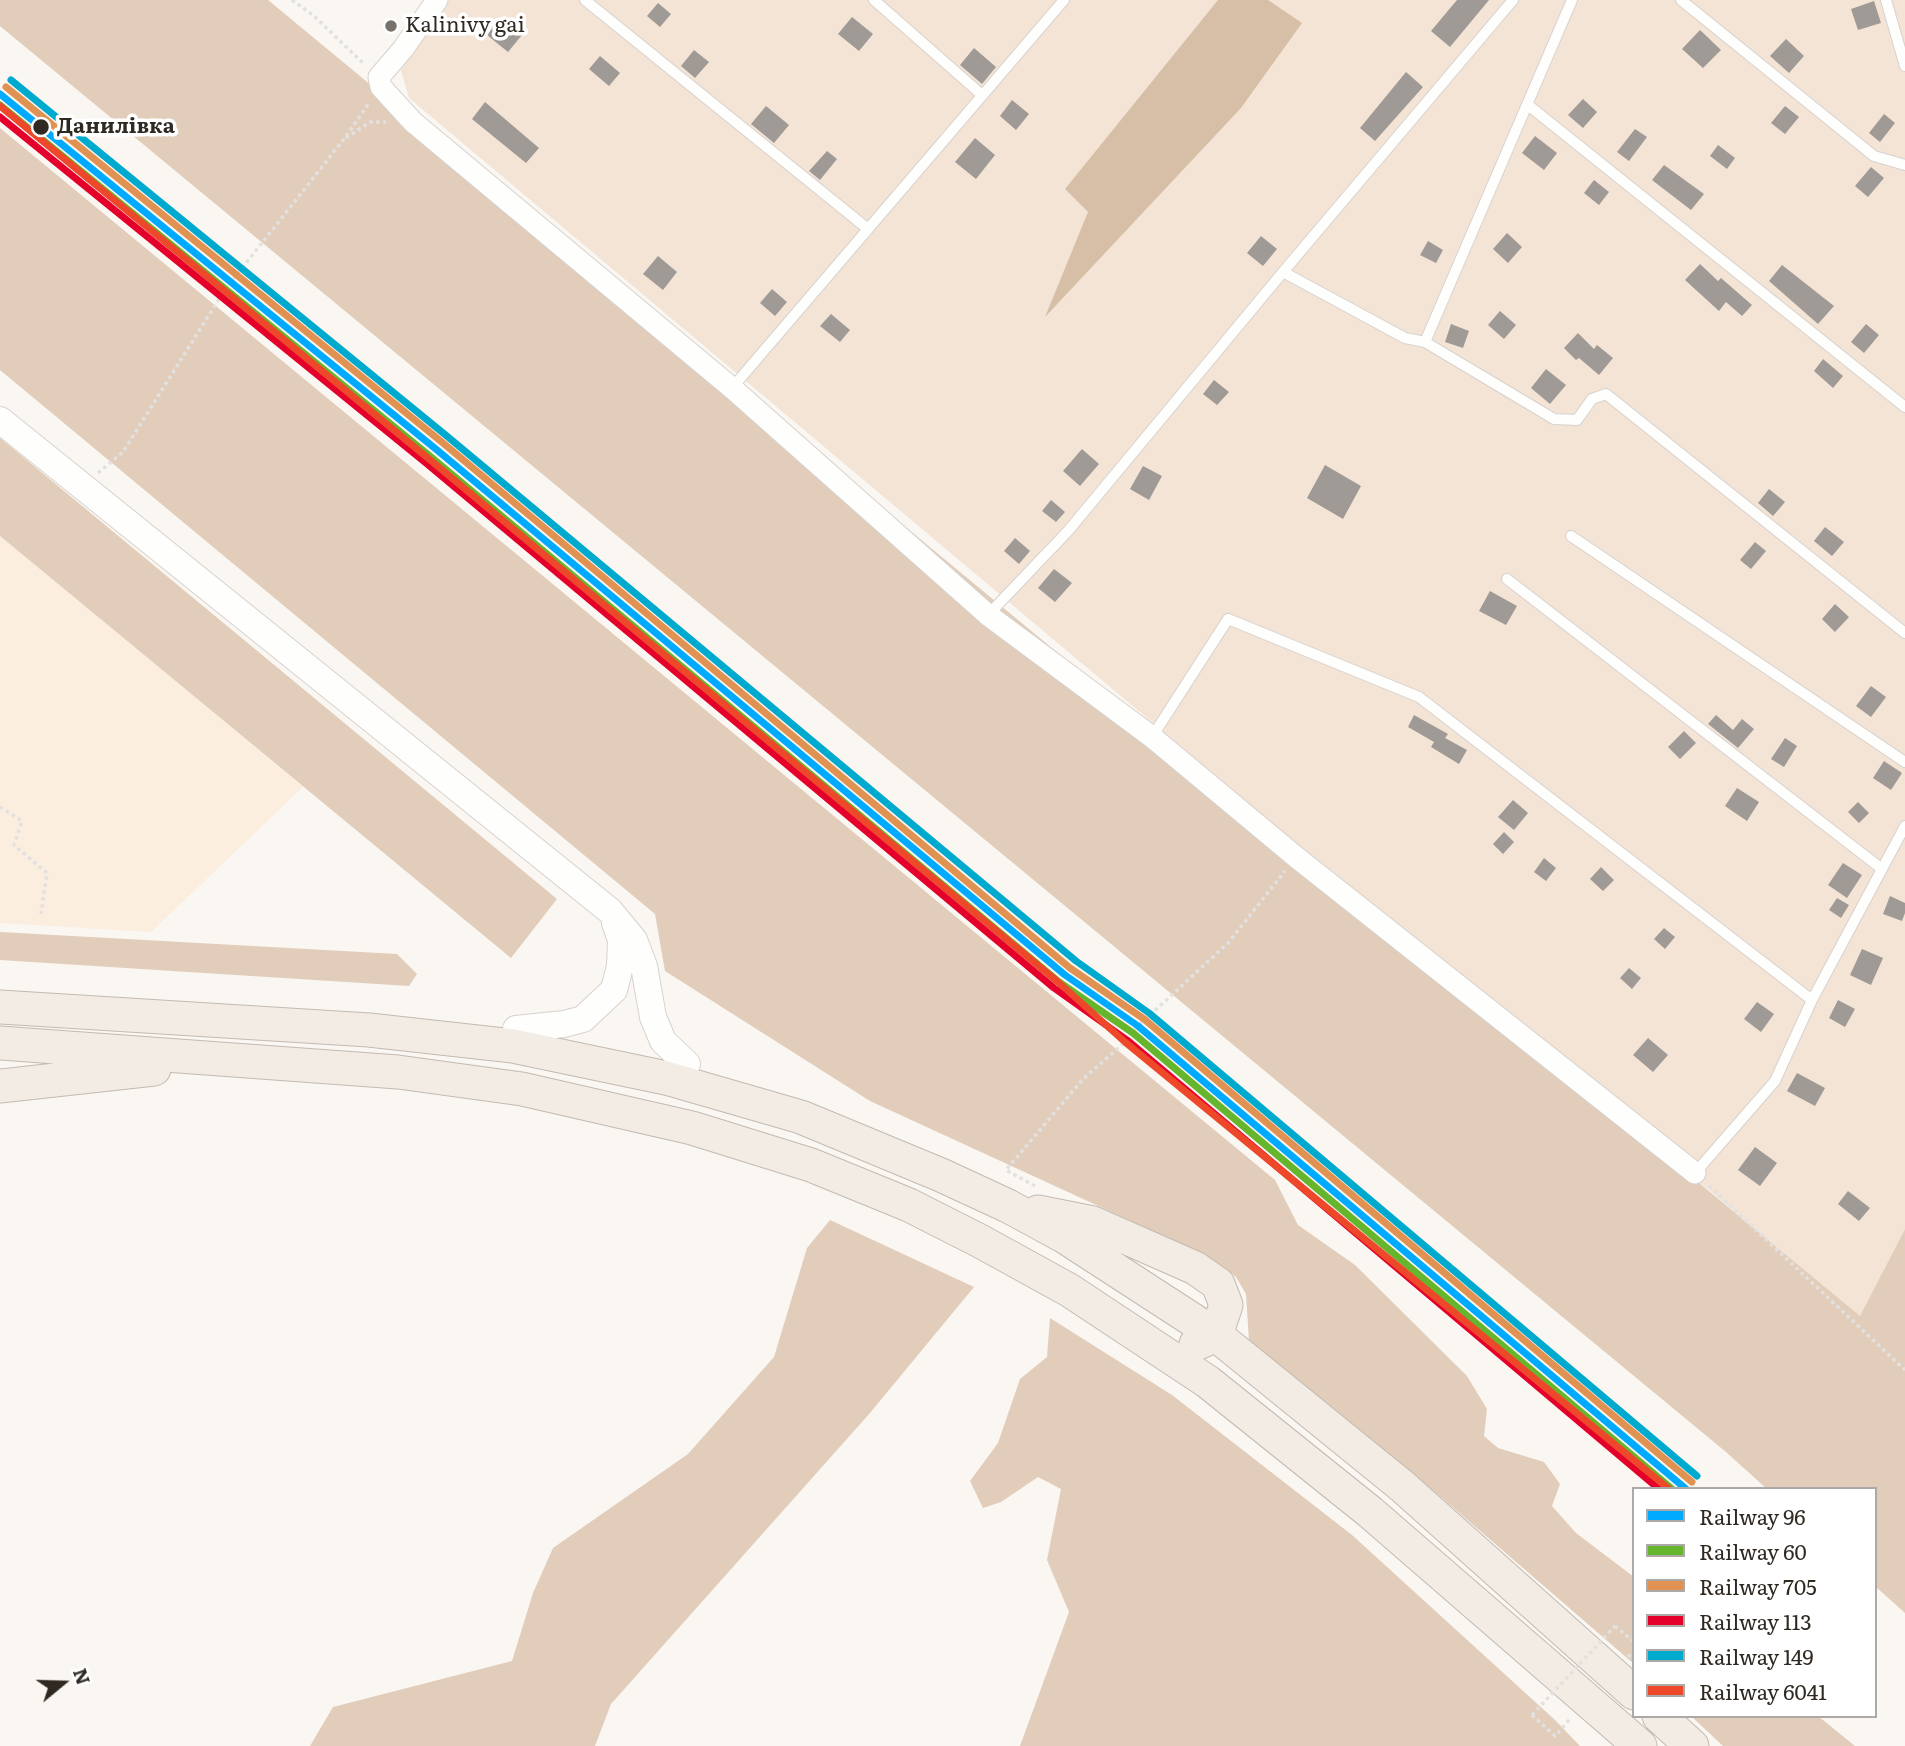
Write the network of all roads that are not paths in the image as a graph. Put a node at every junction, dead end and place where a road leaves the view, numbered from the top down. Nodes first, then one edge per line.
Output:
1 (437, 0) edge
2 (585, 0) edge
3 (874, 0) edge
4 (1064, 0) edge
5 (1513, 0) edge
6 (1572, 0) edge
7 (1681, 0) edge
8 (1886, 0) edge
9 (1905, 66) edge
10 (982, 95) junction
11 (1528, 105) junction
12 (1905, 165) edge
13 (868, 229) junction
14 (1283, 272) junction
15 (1424, 342) junction
16 (732, 388) junction
17 (1905, 407) edge
18 (0, 420) edge
19 (1572, 536) dead end
20 (1507, 579) dead end
21 (988, 615) junction
22 (1905, 633) edge
23 (1152, 737) junction
24 (1905, 762) edge
25 (1905, 826) edge
26 (1882, 869) junction
27 (610, 911) junction
28 (1812, 1000) junction
29 (0, 1007) edge
30 (516, 1029) junction
31 (369, 1030) junction
32 (0, 1043) edge
33 (227, 1059) junction
34 (687, 1064) junction
35 (0, 1086) edge
36 (801, 1117) junction
37 (1695, 1173) joint
38 (1008, 1206) junction
39 (1069, 1290) junction
40 (1216, 1335) junction
41 (1632, 1691) edge
42 (1661, 1718) edge
43 (1640, 1746) edge
44 (1692, 1746) edge

1 - 16 street
2 - 13 lane
3 - 10 lane
4 - 10 lane
5 - 14 lane
6 - 11 lane
7 - 12 lane
8 - 9 lane
10 - 13 lane
11 - 15 lane
11 - 17 lane
13 - 16 lane
14 - 15 lane
14 - 21 lane
15 - 22 lane
16 - 21 street
18 - 27 street
19 - 24 lane
20 - 26 lane
21 - 23 street
23 - 28 lane
23 - 37 street
25 - 26 lane
26 - 28 lane
27 - 30 street
27 - 34 street
28 - 37 lane
29 - 31 highway
30 - 31 highway
30 - 34 highway
31 - 36 highway
32 - 33 highway
33 - 35 highway
33 - 39 highway
34 - 36 highway
36 - 38 highway
38 - 40 highway
38 - 40 highway
39 - 40 highway
39 - 43 highway
40 - 41 highway
42 - 44 highway

